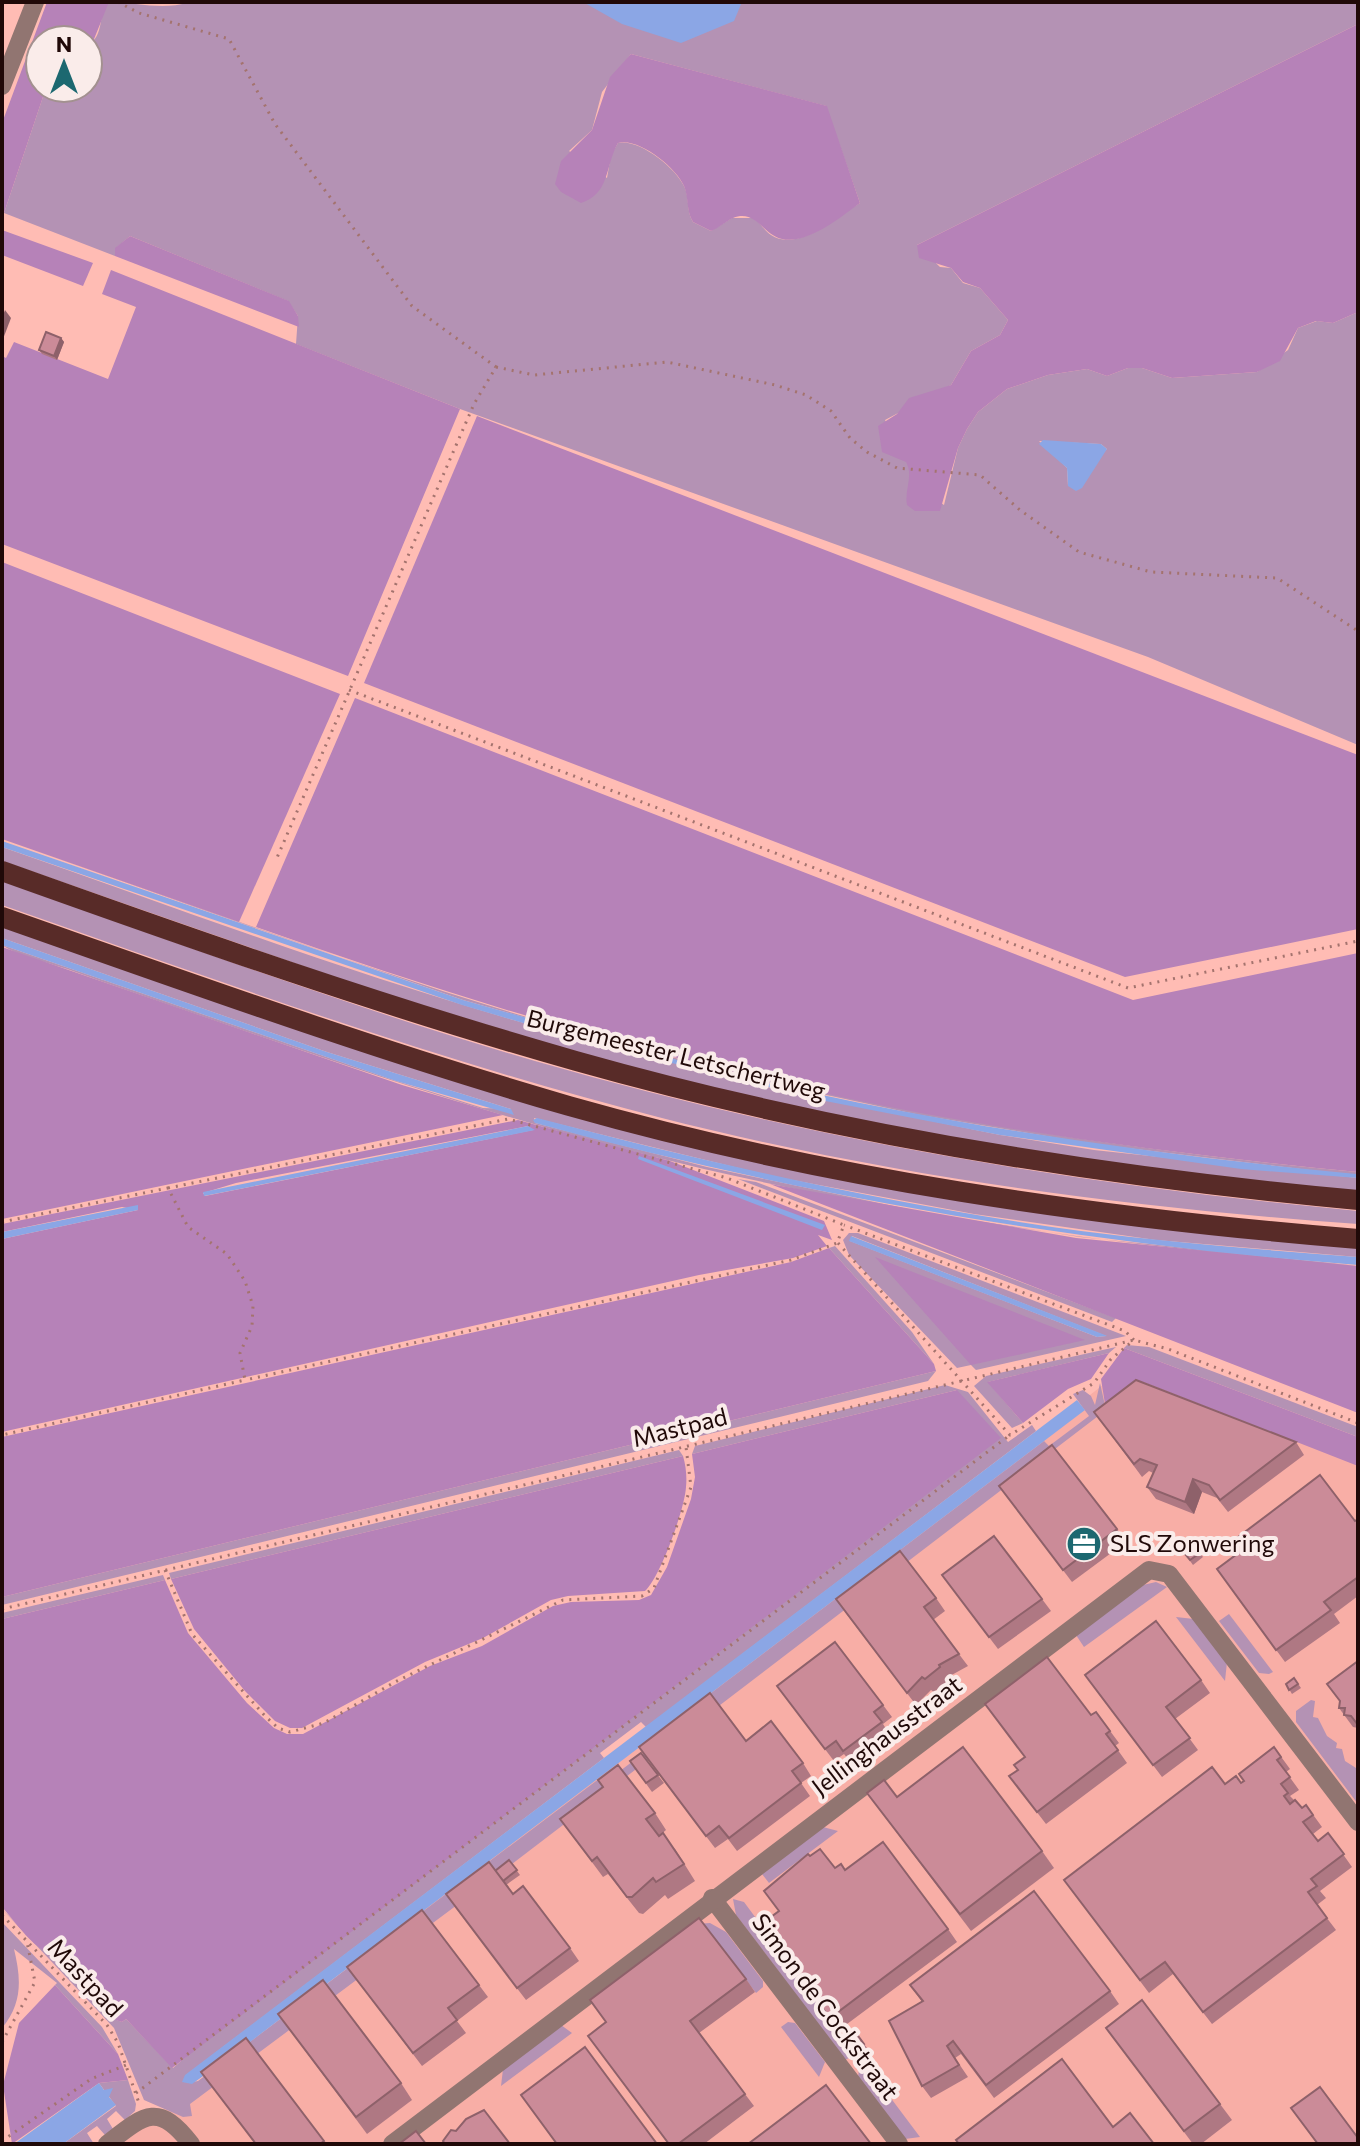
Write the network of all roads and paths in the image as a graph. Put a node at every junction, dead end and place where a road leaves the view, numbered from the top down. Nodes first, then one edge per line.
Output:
1 (35, 2) edge
2 (118, 2) edge
3 (2, 86) edge
4 (496, 367) junction
5 (1358, 631) edge
6 (349, 690) junction
7 (276, 860) dead end
8 (2, 871) edge
9 (2, 917) edge
10 (1358, 941) edge
11 (168, 1188) junction
12 (1358, 1200) edge
13 (2, 1222) edge
14 (844, 1225) junction
15 (1358, 1239) edge
16 (837, 1243) junction
17 (1134, 1340) junction
18 (959, 1379) junction
19 (245, 1380) junction
20 (1358, 1423) edge
21 (2, 1435) edge
22 (1010, 1435) junction
23 (685, 1445) junction
24 (165, 1570) junction
25 (2, 1609) edge
26 (1358, 1822) edge
27 (712, 1898) junction
28 (2, 1915) edge
29 (27, 1942) junction
30 (2, 2042) edge
31 (126, 2065) junction
32 (136, 2093) junction
33 (144, 2118) junction
34 (2, 2141) edge
35 (107, 2144) edge
36 (191, 2144) edge
37 (392, 2144) edge
38 (899, 2144) edge

1 - 3 street
2 - 4 path
4 - 5 path
4 - 6 path
6 - 7 path
6 - 10 path
8 - 12 main road, Burgemeester Letschertweg
9 - 15 main road
11 - 13 path
11 - 14 path
11 - 19 path
14 - 16 path
14 - 17 path
16 - 18 path
16 - 19 path
17 - 18 path, Mastpad
17 - 20 path, Mastpad
17 - 22 path
18 - 22 path
18 - 23 path, Mastpad
19 - 21 path
22 - 32 path
23 - 24 path, Mastpad
23 - 24 path
24 - 25 path, Mastpad
26 - 27 street, Jellinghausstraat
27 - 37 street, Jellinghausstraat
27 - 38 street, Simon de Cockstraat
28 - 29 path, Mastpad
29 - 30 path
29 - 31 path, Mastpad
31 - 32 path, Mastpad
31 - 34 path
32 - 33 path, Mastpad
33 - 35 street
33 - 36 street

